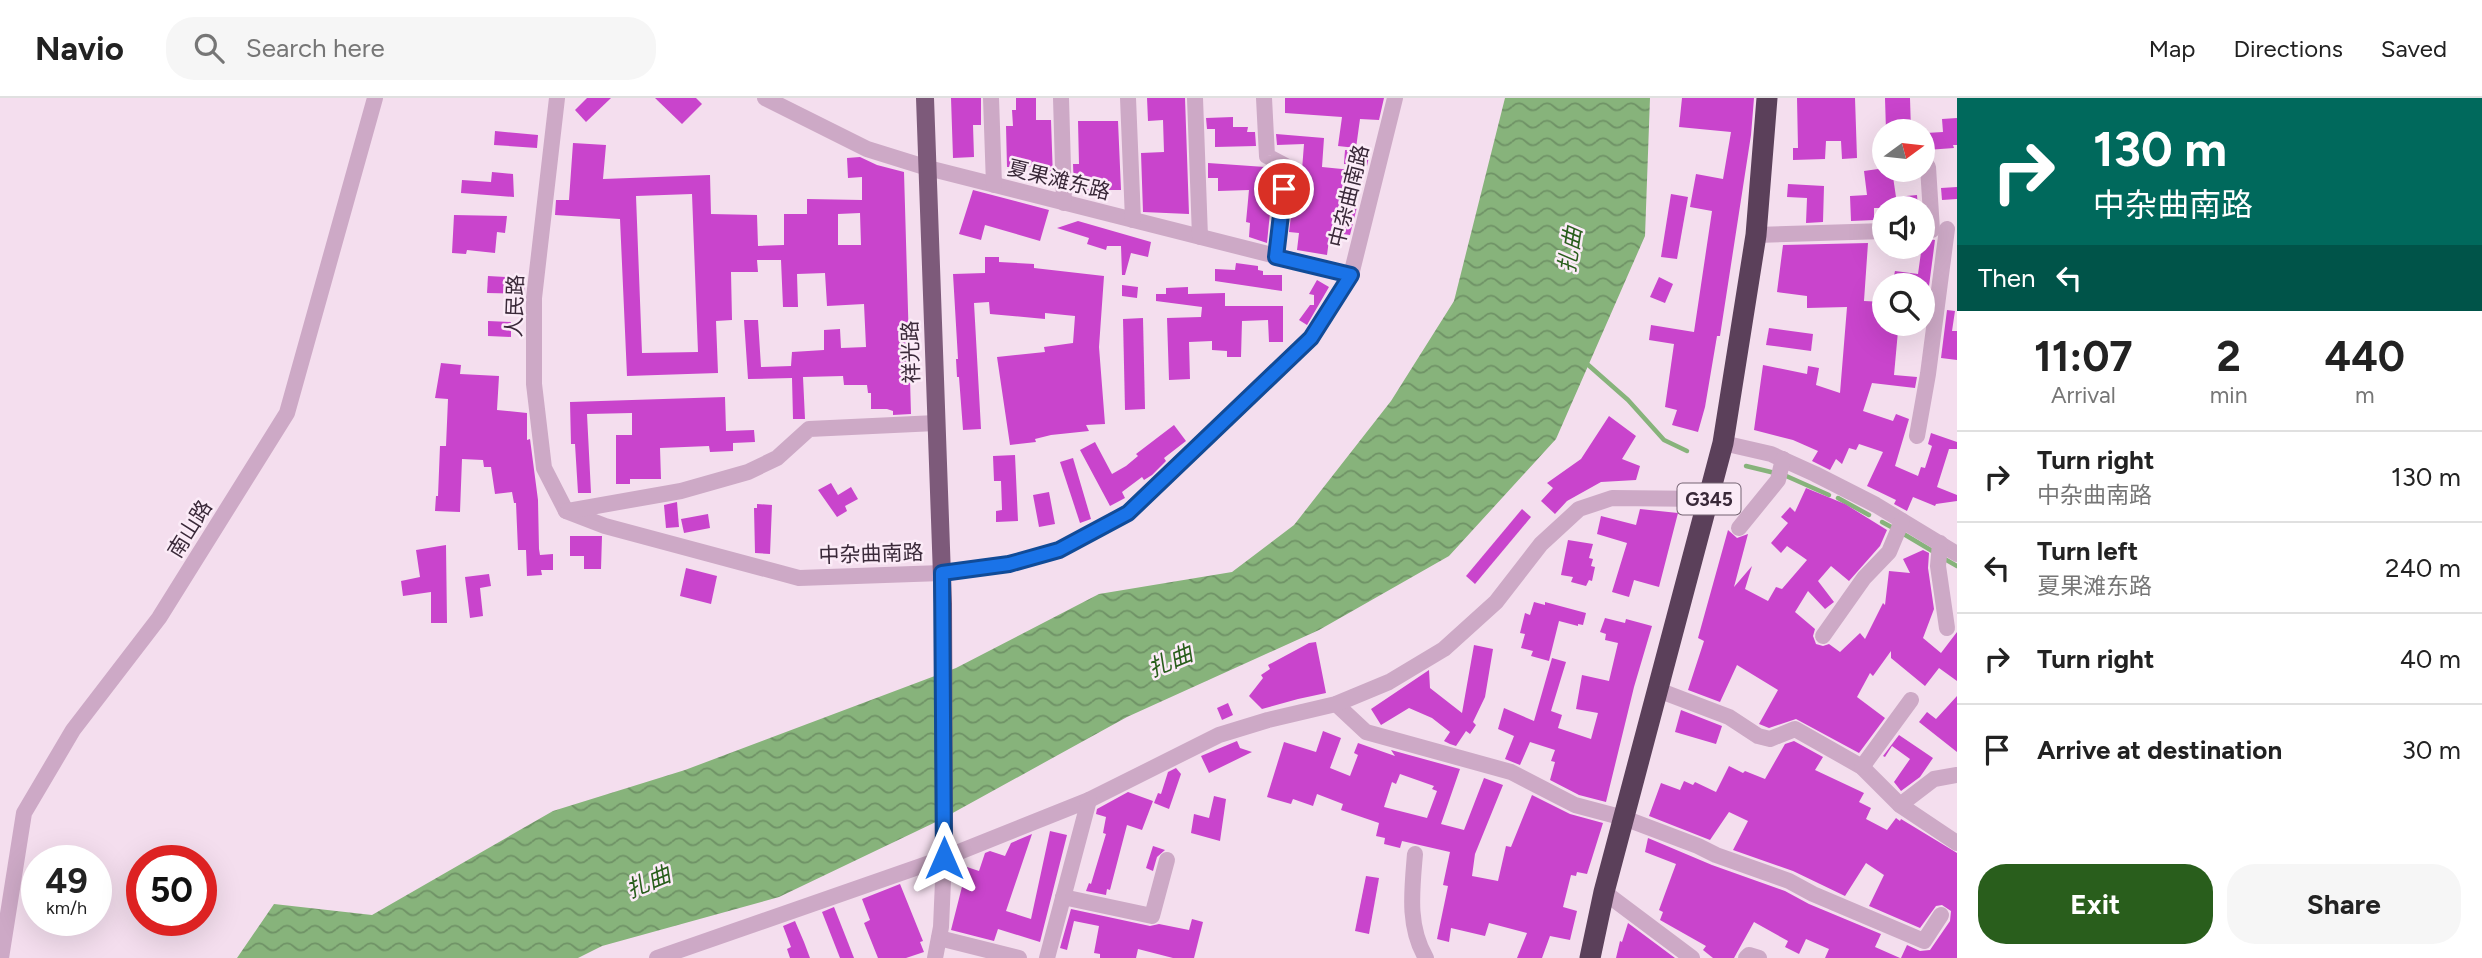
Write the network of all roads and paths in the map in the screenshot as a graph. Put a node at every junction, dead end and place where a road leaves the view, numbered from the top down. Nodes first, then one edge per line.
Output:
1 (375, 98) edge
2 (557, 98) edge
3 (765, 98) edge
4 (925, 98) edge
5 (991, 98) edge
6 (1061, 98) edge
7 (1128, 98) edge
8 (1195, 98) edge
9 (1264, 98) edge
10 (1395, 98) edge
11 (1767, 98) edge
12 (928, 168) junction
13 (1931, 182) edge
14 (994, 185) junction
15 (1064, 203) junction
16 (1133, 220) junction
17 (1940, 230) edge
18 (1872, 231) edge
19 (1756, 235) junction
20 (1200, 237) junction
21 (1276, 257) junction
22 (1351, 275) junction
23 (936, 423) junction
24 (1917, 436) dead end
25 (1723, 443) junction
26 (1783, 459) junction
27 (1709, 499) junction
28 (566, 511) junction
29 (1902, 521) junction
30 (1739, 528) dead end
31 (1940, 544) junction
32 (1957, 554) edge
33 (942, 573) junction
34 (1947, 628) dead end
35 (1823, 636) dead end
36 (1658, 690) junction
37 (1911, 700) dead end
38 (1336, 704) junction
39 (1862, 767) junction
40 (1957, 775) edge
41 (1088, 800) junction
42 (1900, 805) junction
43 (1624, 818) junction
44 (1957, 843) edge
45 (1415, 854) dead end
46 (944, 858) junction
47 (1167, 860) dead end
48 (1605, 892) junction
49 (1063, 897) junction
50 (1941, 915) dead end
51 (939, 938) junction
52 (695, 952) edge
53 (1, 958) edge
54 (657, 958) edge
55 (935, 958) edge
56 (1019, 958) edge
57 (1047, 958) edge
58 (1426, 958) edge
59 (1590, 958) edge
60 (1692, 958) edge
61 (1746, 958) edge
62 (1759, 958) edge

1 - 53 street, 南山路
2 - 28 street, 人民路
3 - 12 street, 夏果滩东路
4 - 12 main road, 祥光路
5 - 14 street
6 - 15 street
7 - 16 street
8 - 20 street
9 - 21 street
10 - 22 street, 中杂曲南路
11 - 19 highway, G345
12 - 14 street, 夏果滩东路
12 - 23 main road, 祥光路
13 - 17 street
14 - 15 street, 夏果滩东路
15 - 16 street, 夏果滩东路
16 - 20 street, 夏果滩东路
17 - 24 street
18 - 19 street
19 - 25 highway, G345
20 - 21 street, 夏果滩东路
21 - 22 street, 夏果滩东路
22 - 33 street, 中杂曲南路
23 - 28 street
23 - 33 main road, 祥光路
25 - 26 street
25 - 27 highway, G345
26 - 29 street
26 - 30 street
27 - 36 highway, G345
27 - 38 street
28 - 33 street, 中杂曲南路
29 - 31 street
29 - 35 street
31 - 32 street
31 - 34 street
33 - 46 main road, 祥光路
36 - 39 street
36 - 43 highway, G345
37 - 39 street
38 - 41 street
38 - 43 street
39 - 42 street
40 - 42 street
41 - 46 street
41 - 49 street
42 - 44 street
43 - 48 highway, G345
43 - 50 street
45 - 58 street
46 - 51 street
46 - 52 street
47 - 49 street
48 - 59 highway, G345
48 - 60 street
49 - 57 street
51 - 55 street
51 - 56 street
52 - 54 street
61 - 62 street

